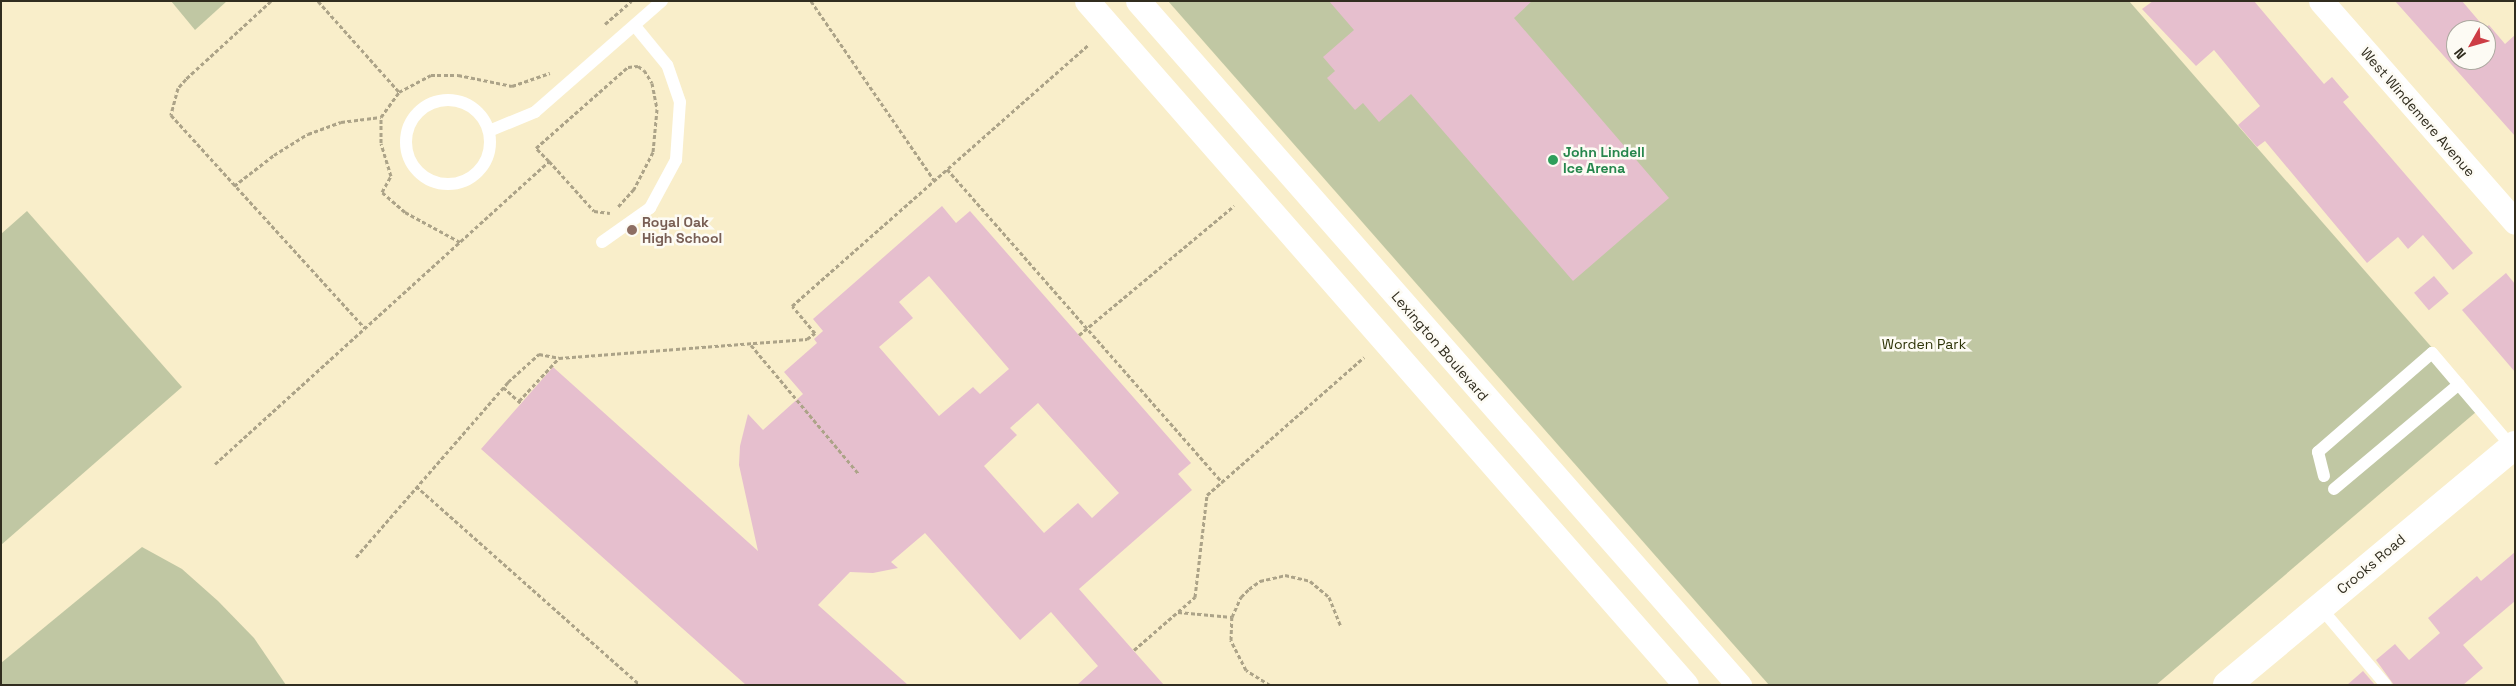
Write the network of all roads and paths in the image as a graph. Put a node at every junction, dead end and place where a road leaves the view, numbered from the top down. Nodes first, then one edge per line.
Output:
1 (271, 1) edge
2 (318, 1) edge
3 (631, 1) edge
4 (662, 1) edge
5 (811, 1) edge
6 (1087, 1) edge
7 (1138, 1) edge
8 (2321, 1) edge
9 (635, 26) junction
10 (602, 27) dead end
11 (1088, 45) dead end
12 (554, 70) dead end
13 (399, 92) junction
14 (1230, 106) junction
15 (381, 117) junction
16 (489, 131) junction
17 (1200, 132) junction
18 (549, 161) junction
19 (947, 168) junction
20 (934, 180) junction
21 (234, 186) junction
22 (1237, 204) dead end
23 (1320, 209) junction
24 (2515, 222) edge
25 (1290, 235) junction
26 (460, 242) junction
27 (602, 242) dead end
28 (365, 328) junction
29 (1087, 329) junction
30 (1079, 335) dead end
31 (751, 345) junction
32 (1364, 357) dead end
33 (559, 358) junction
34 (2459, 384) junction
35 (503, 387) junction
36 (2513, 446) edge
37 (216, 464) dead end
38 (858, 473) dead end
39 (2324, 476) dead end
40 (1222, 482) junction
41 (1560, 484) junction
42 (416, 486) junction
43 (2334, 489) dead end
44 (1531, 509) junction
45 (356, 557) dead end
46 (2320, 607) junction
47 (1178, 612) junction
48 (1232, 617) junction
49 (1341, 626) dead end
50 (1134, 650) dead end
51 (1732, 677) edge
52 (1684, 683) edge
53 (640, 685) edge
54 (1270, 685) edge
55 (2227, 685) edge
56 (2386, 685) edge

1 - 21 path
2 - 13 path
3 - 10 path
4 - 9 lane
5 - 20 path
6 - 17 street, Lexington Boulevard
7 - 14 street, Lexington Boulevard
8 - 24 street, West Windemere Avenue
9 - 16 lane
9 - 27 lane
11 - 19 path
12 - 13 path
13 - 15 path
14 - 17 street
14 - 23 street, Lexington Boulevard
15 - 21 path
15 - 26 path
16 - 16 lane
17 - 25 street, Lexington Boulevard
18 - 18 path
18 - 26 path
19 - 20 path
19 - 29 path
20 - 31 path
21 - 28 path
22 - 29 path
23 - 25 street
23 - 41 street, Lexington Boulevard
25 - 44 street, Lexington Boulevard
26 - 28 path
28 - 37 path
29 - 30 path
29 - 40 path
31 - 33 path
31 - 38 path
32 - 40 path
33 - 35 path
33 - 35 path
34 - 36 lane
34 - 39 lane
34 - 43 lane
35 - 42 path
36 - 46 main road, Crooks Road
40 - 47 path
41 - 44 street
41 - 51 street, Lexington Boulevard
42 - 45 path
42 - 53 path
44 - 52 street, Lexington Boulevard
46 - 55 main road, Crooks Road
46 - 56 lane
47 - 48 path
47 - 50 path
48 - 49 path
48 - 54 path
51 - 52 street, Lexington Boulevard

